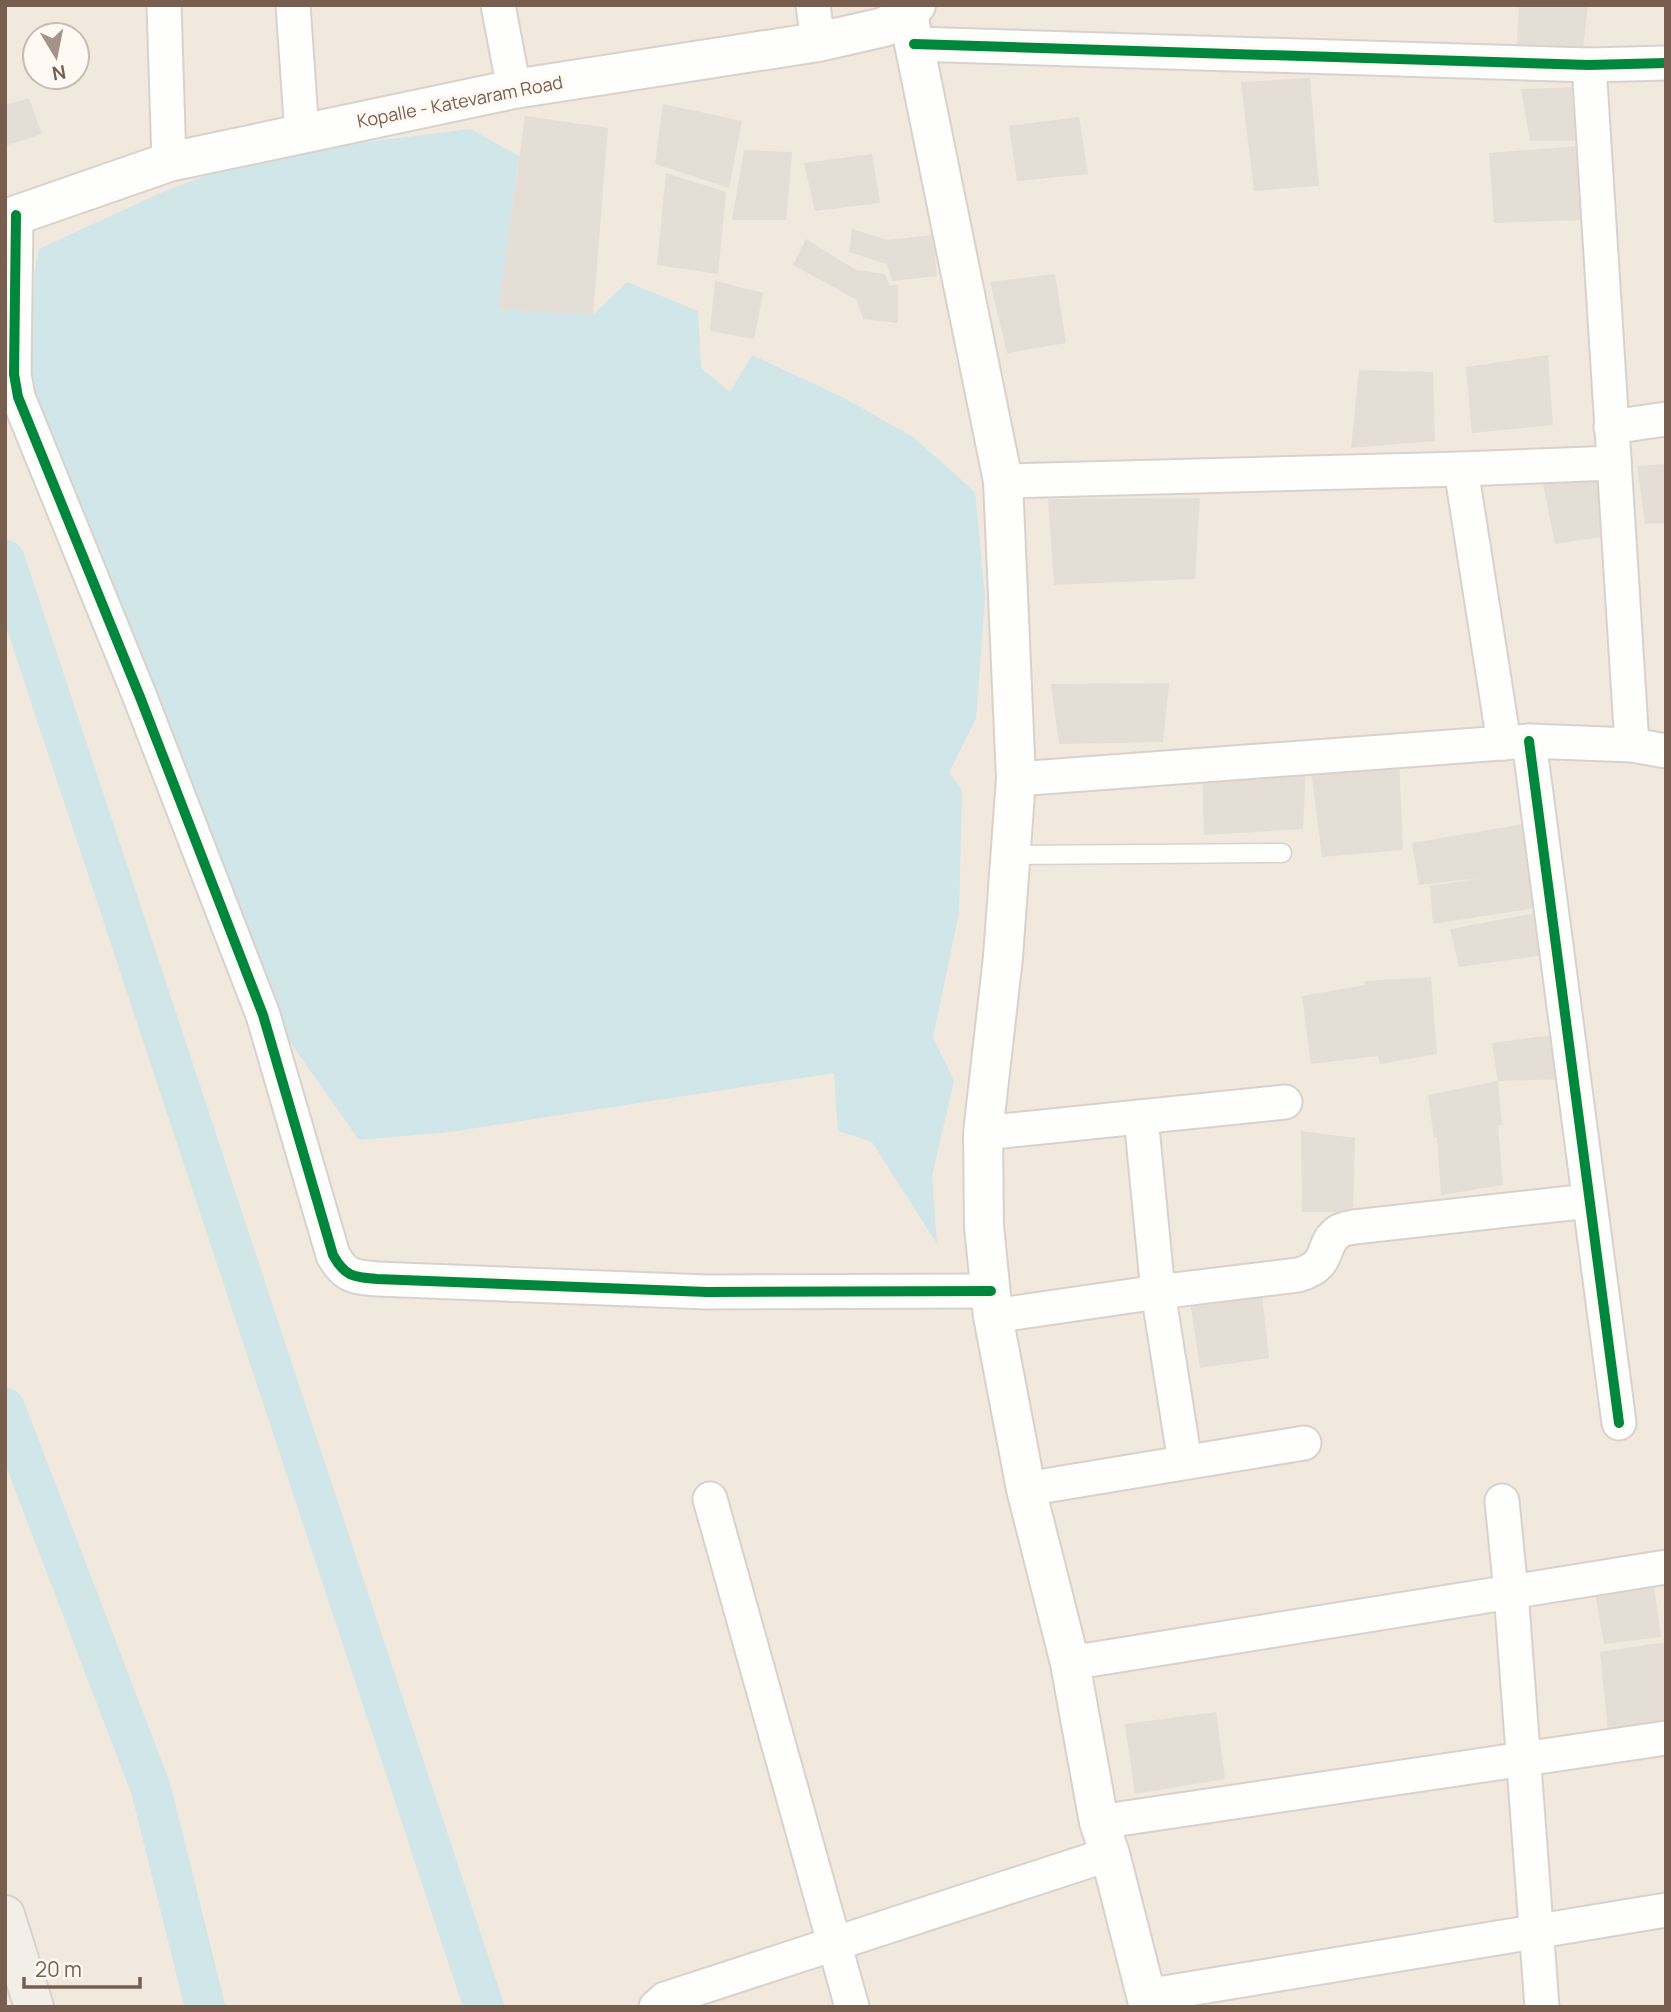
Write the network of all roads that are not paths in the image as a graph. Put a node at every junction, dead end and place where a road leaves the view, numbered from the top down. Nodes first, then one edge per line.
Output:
1 (164, 5) edge
2 (293, 5) edge
3 (498, 5) edge
4 (913, 21) edge
5 (816, 24) edge
6 (1666, 63) edge
7 (1589, 65) junction
8 (514, 89) junction
9 (302, 134) junction
10 (169, 162) junction
11 (10, 217) edge
12 (1666, 419) edge
13 (1611, 427) junction
14 (1614, 463) junction
15 (1461, 470) junction
16 (1003, 481) junction
17 (1517, 742) junction
18 (1632, 745) junction
19 (1666, 751) edge
20 (1016, 779) junction
21 (1282, 853) dead end
22 (1010, 855) junction
23 (1285, 1102) dead end
24 (1141, 1117) junction
25 (983, 1133) junction
26 (1589, 1202) junction
27 (1158, 1292) junction
28 (992, 1304) junction
29 (1619, 1423) dead end
30 (1304, 1443) dead end
31 (1185, 1462) junction
32 (1026, 1489) junction
33 (710, 1499) dead end
34 (1502, 1501) dead end
35 (1666, 1567) edge
36 (1511, 1592) junction
37 (1070, 1663) junction
38 (1666, 1738) edge
39 (1523, 1761) junction
40 (1105, 1838) junction
41 (1666, 1910) edge
42 (5, 1915) edge
43 (1535, 1931) junction
44 (832, 1945) junction
45 (1148, 2002) edge
46 (34, 2007) edge
47 (656, 2007) edge
48 (852, 2007) edge
49 (1542, 2007) edge

1 - 10 street
2 - 9 street
3 - 8 street
4 - 5 main road, Kopalle - Katevaram Road
4 - 7 street
4 - 16 main road
5 - 8 main road, Kopalle - Katevaram Road
6 - 7 street
7 - 13 street
8 - 9 main road, Kopalle - Katevaram Road
9 - 10 main road, Kopalle - Katevaram Road
10 - 11 main road, Kopalle - Katevaram Road
11 - 28 street
12 - 13 street
13 - 14 street
14 - 15 street
14 - 18 street
15 - 16 street
15 - 17 street
16 - 20 main road
17 - 18 street
17 - 20 street
17 - 26 street
18 - 19 street
20 - 22 main road
21 - 22 lane
22 - 25 main road
23 - 24 street
24 - 25 street
24 - 27 street
25 - 28 main road
26 - 27 street
26 - 29 street
27 - 28 street
27 - 31 street
28 - 32 main road
30 - 31 street
31 - 32 street
32 - 37 main road
33 - 44 street
34 - 36 street
35 - 36 street
36 - 37 street
36 - 39 street
37 - 40 main road
38 - 39 street
39 - 40 street
39 - 43 street
40 - 44 street
40 - 45 main road
41 - 43 street
42 - 46 main road
43 - 45 street
43 - 49 street
44 - 47 street
44 - 48 street

